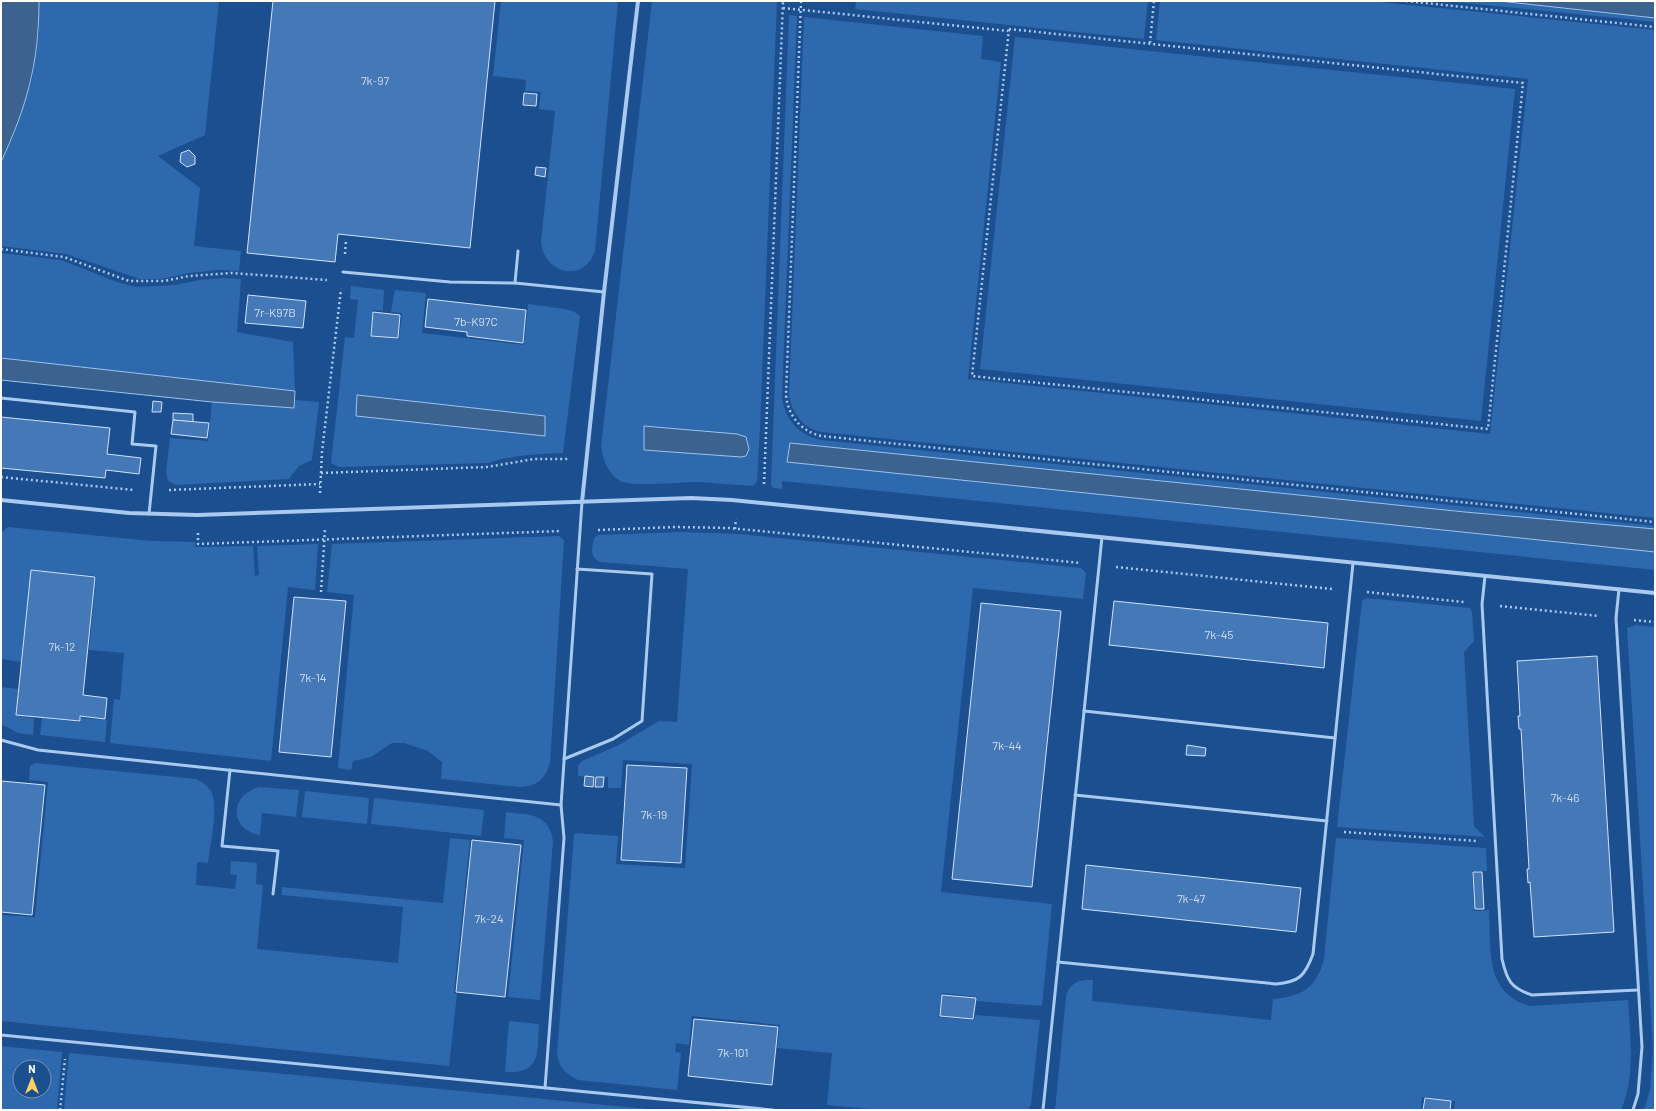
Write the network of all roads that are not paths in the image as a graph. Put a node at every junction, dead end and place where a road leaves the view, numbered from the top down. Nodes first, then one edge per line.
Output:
1 (638, 1) edge
2 (518, 251) dead end
3 (343, 272) road end
4 (515, 283) junction
5 (604, 292) junction
6 (1, 398) edge
7 (1, 500) edge
8 (582, 502) junction
9 (149, 514) junction
10 (1102, 538) junction
11 (1354, 563) junction
12 (576, 569) junction
13 (1485, 576) junction
14 (1619, 589) junction
15 (1655, 593) edge
16 (1084, 711) junction
17 (1335, 738) junction
18 (1, 740) edge
19 (564, 758) junction
20 (230, 770) junction
21 (1075, 795) junction
22 (561, 805) junction
23 (1327, 821) junction
24 (273, 894) dead end
25 (1058, 962) junction
26 (1638, 990) junction
27 (1, 1034) edge
28 (545, 1088) junction
29 (773, 1110) edge
30 (1043, 1110) edge
31 (1633, 1110) edge

1 - 5 street
2 - 4 lane
3 - 4 lane
4 - 5 lane
5 - 8 street
6 - 9 lane
7 - 9 street
8 - 9 street
8 - 10 street
8 - 12 lane
10 - 11 street
10 - 16 lane
11 - 13 street
11 - 17 lane
12 - 19 lane
12 - 19 lane
13 - 14 street
13 - 26 lane
14 - 15 street
14 - 26 lane
16 - 17 lane
16 - 21 lane
17 - 23 lane
18 - 20 lane
19 - 22 lane
20 - 22 lane
20 - 24 lane
21 - 23 lane
21 - 25 lane
22 - 28 lane
23 - 25 lane
25 - 30 lane
26 - 31 lane
27 - 28 lane
28 - 29 lane

